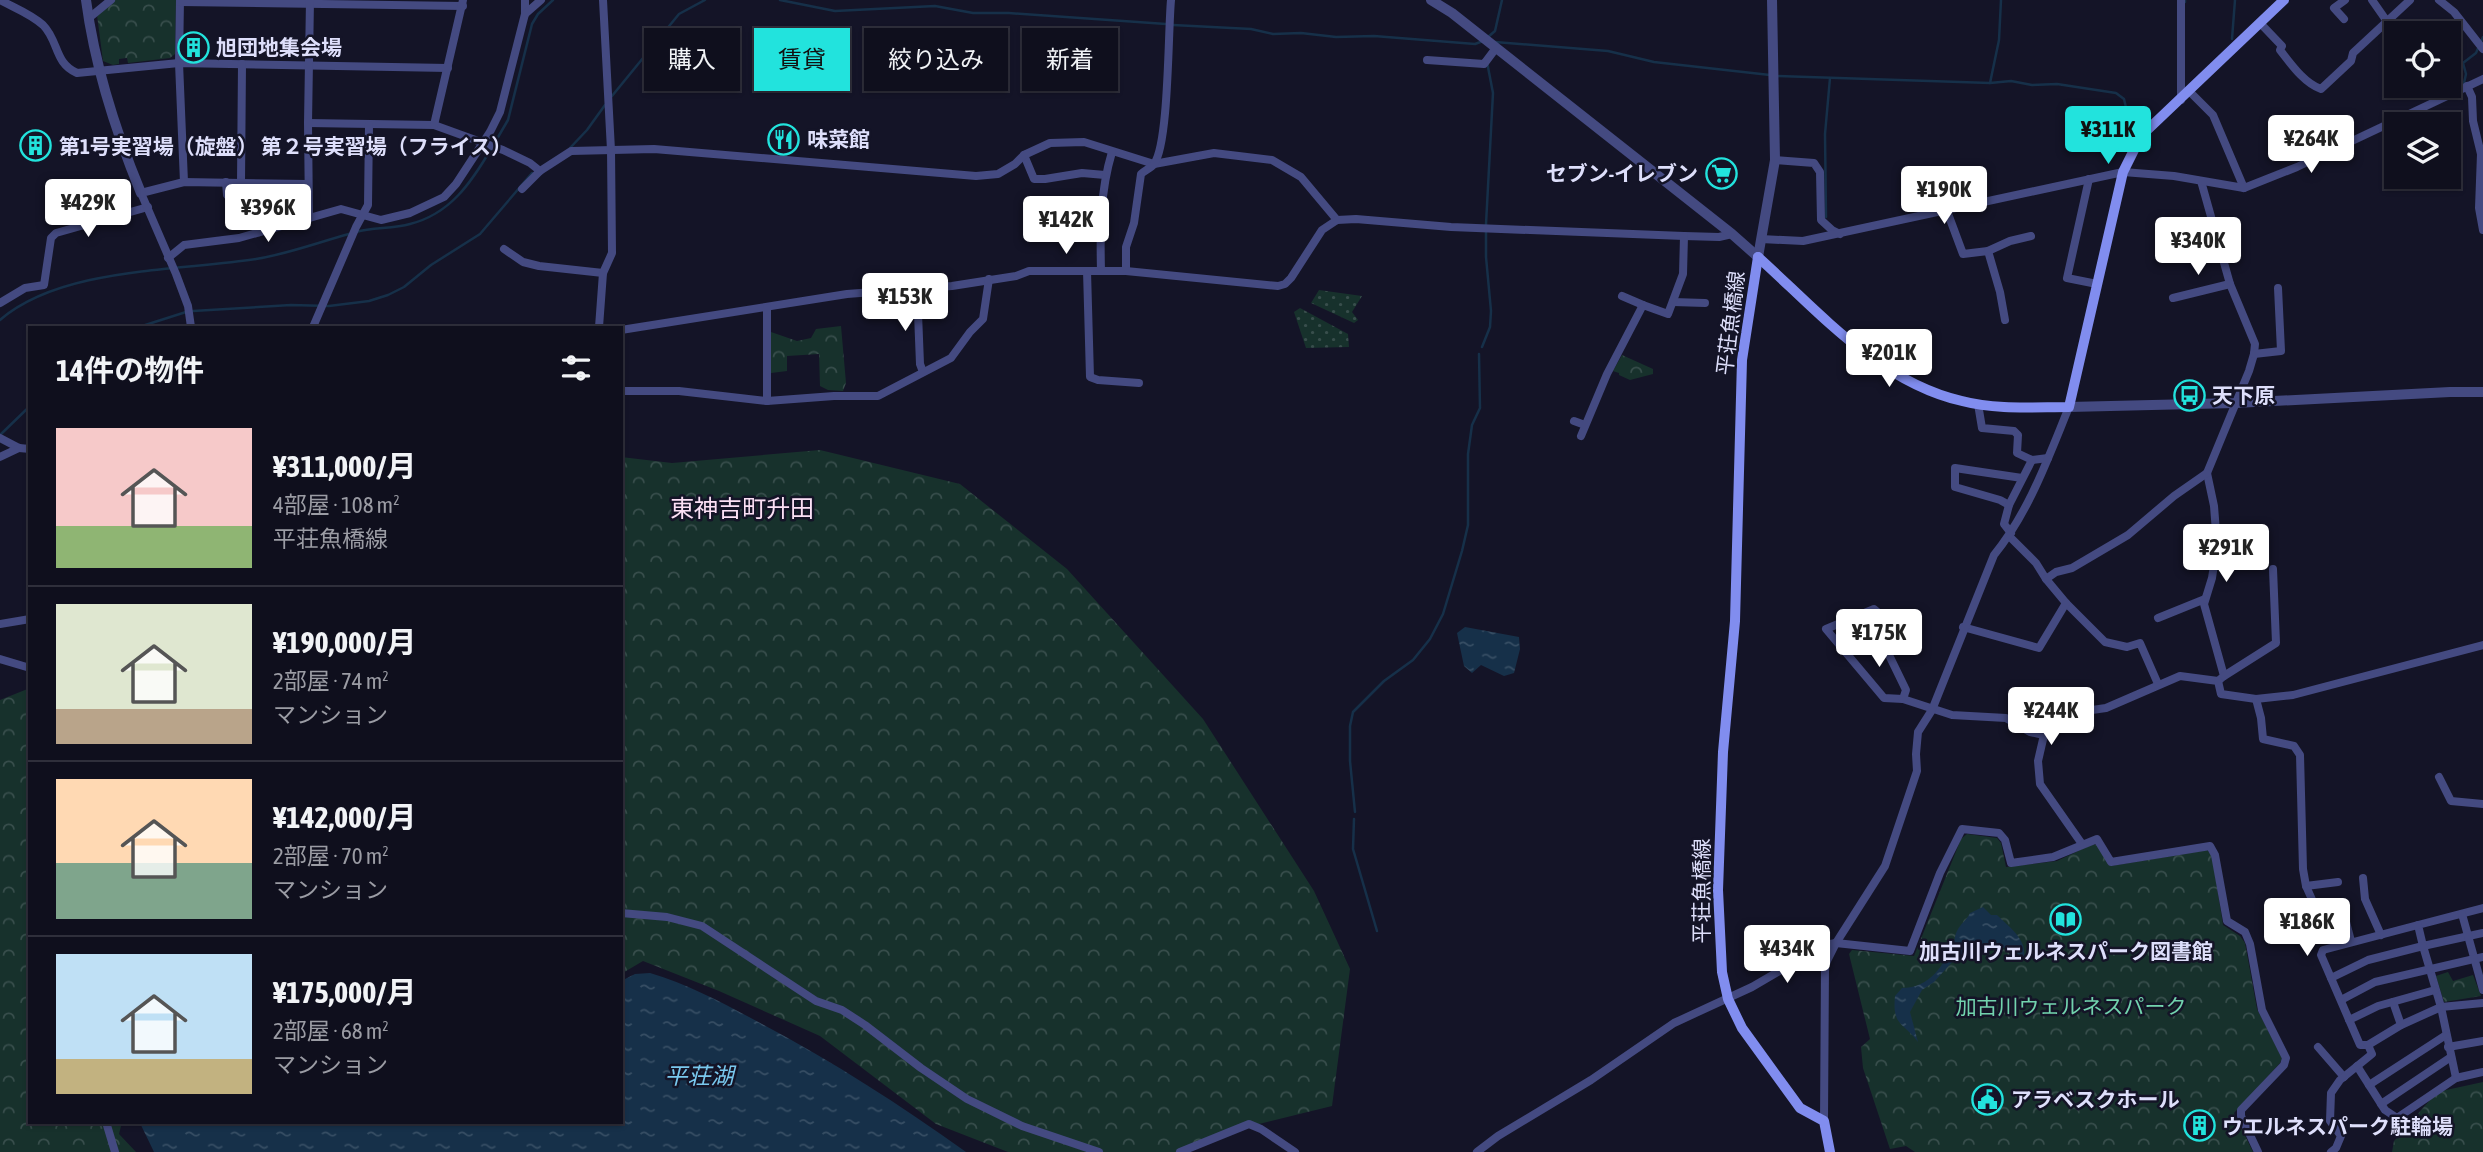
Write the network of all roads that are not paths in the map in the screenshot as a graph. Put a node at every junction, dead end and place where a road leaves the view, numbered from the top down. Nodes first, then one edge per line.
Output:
1 (86, 0) edge
2 (111, 0) edge
3 (526, 0) edge
4 (541, 0) edge
5 (603, 0) edge
6 (1171, 0) edge
7 (1431, 0) edge
8 (1772, 0) edge
9 (2180, 0) edge
10 (2284, 0) edge
11 (2345, 0) edge
12 (2372, 0) edge
13 (2410, 0) edge
14 (2440, 0) edge
15 (0, 1) edge
16 (180, 1) edge
17 (310, 2) edge
18 (463, 3) edge
19 (525, 14) junction
20 (89, 18) junction
21 (2344, 19) dead end
22 (2386, 20) junction
23 (2260, 23) junction
24 (2481, 46) edge
25 (1491, 51) junction
26 (1427, 60) dead end
27 (179, 63) junction
28 (242, 64) junction
29 (309, 64) junction
30 (448, 68) junction
31 (99, 72) junction
32 (2483, 79) edge
33 (2467, 86) junction
34 (2185, 95) junction
35 (308, 123) junction
36 (369, 125) junction
37 (434, 125) junction
38 (484, 144) junction
39 (611, 150) junction
40 (1112, 152) junction
41 (1024, 155) junction
42 (1775, 160) junction
43 (1154, 164) junction
44 (540, 171) junction
45 (2123, 172) junction
46 (1105, 176) junction
47 (2089, 179) junction
48 (2201, 181) junction
49 (184, 182) junction
50 (226, 182) junction
51 (241, 182) junction
52 (307, 184) junction
53 (2244, 188) junction
54 (522, 189) dead end
55 (141, 193) junction
56 (148, 207) junction
57 (1947, 211) junction
58 (364, 216) junction
59 (309, 218) junction
60 (1337, 220) junction
61 (2483, 230) edge
62 (259, 232) junction
63 (1732, 234) junction
64 (1840, 234) junction
65 (1684, 236) junction
66 (2031, 236) dead end
67 (1761, 239) junction
68 (504, 249) dead end
69 (1987, 251) junction
70 (1758, 257) junction
71 (168, 258) junction
72 (1087, 271) junction
73 (1101, 271) junction
74 (1126, 271) junction
75 (603, 274) junction
76 (989, 279) junction
77 (2097, 284) junction
78 (2230, 284) junction
79 (917, 288) junction
80 (2278, 288) dead end
81 (1622, 296) dead end
82 (2173, 298) dead end
83 (1673, 302) junction
84 (0, 303) edge
85 (1705, 303) dead end
86 (1643, 305) junction
87 (767, 307) junction
88 (2005, 320) dead end
89 (191, 324) edge
90 (313, 326) edge
91 (599, 326) edge
92 (623, 330) edge
93 (2254, 354) junction
94 (923, 372) junction
95 (1139, 383) dead end
96 (623, 391) edge
97 (2483, 392) edge
98 (767, 401) junction
99 (2235, 402) junction
100 (1978, 404) junction
101 (2069, 407) junction
102 (1574, 421) dead end
103 (1585, 425) junction
104 (1581, 436) dead end
105 (2, 438) edge
106 (19, 448) junction
107 (28, 449) edge
108 (0, 457) edge
109 (2048, 458) junction
110 (2032, 460) junction
111 (2207, 473) junction
112 (2022, 478) junction
113 (2009, 505) junction
114 (2010, 534) junction
115 (2273, 569) dead end
116 (2046, 579) junction
117 (2205, 599) junction
118 (2066, 603) junction
119 (1881, 614) dead end
120 (2158, 618) dead end
121 (28, 619) edge
122 (0, 624) edge
123 (1964, 627) junction
124 (2483, 645) edge
125 (1889, 654) dead end
126 (0, 659) edge
127 (28, 667) edge
128 (2221, 678) junction
129 (2158, 684) junction
130 (1903, 699) junction
131 (2256, 699) junction
132 (1932, 710) junction
133 (2044, 735) junction
134 (2439, 777) dead end
135 (2483, 804) edge
136 (2082, 844) junction
137 (2363, 878) dead end
138 (2338, 882) dead end
139 (2306, 886) junction
140 (2483, 908) edge
141 (623, 912) edge
142 (2462, 914) junction
143 (2418, 925) junction
144 (2483, 933) edge
145 (2381, 935) junction
146 (2468, 935) junction
147 (2351, 941) junction
148 (1836, 943) junction
149 (2423, 946) junction
150 (2479, 957) edge
151 (2428, 970) junction
152 (2331, 978) junction
153 (2482, 980) edge
154 (2435, 990) junction
155 (2483, 990) edge
156 (1728, 999) junction
157 (2341, 1000) junction
158 (2393, 1002) junction
159 (2483, 1003) edge
160 (2441, 1007) junction
161 (2349, 1020) junction
162 (2401, 1025) junction
163 (2446, 1035) junction
164 (2483, 1041) edge
165 (2368, 1045) junction
166 (2318, 1047) dead end
167 (2448, 1047) junction
168 (2451, 1057) junction
169 (2357, 1066) junction
170 (2483, 1072) edge
171 (2344, 1077) junction
172 (2456, 1078) junction
173 (2369, 1085) junction
174 (2381, 1104) junction
175 (1824, 1121) junction
176 (107, 1124) edge
177 (115, 1152) edge
178 (1099, 1152) edge
179 (1180, 1152) edge
180 (1295, 1152) edge
181 (1478, 1152) edge
182 (1830, 1152) edge
183 (2258, 1152) edge
184 (2331, 1152) edge

1 - 20 street
2 - 20 street
3 - 19 street
4 - 19 street
5 - 39 street
6 - 43 street
7 - 25 street
8 - 42 street
9 - 34 street
10 - 23 main road
11 - 21 street
12 - 22 street
13 - 22 street
14 - 24 street
15 - 31 street
16 - 17 street
16 - 27 street
17 - 18 street
17 - 29 street
18 - 30 street
19 - 38 street
20 - 31 street
22 - 23 street
23 - 34 main road
25 - 26 street
25 - 63 street
27 - 28 street
27 - 31 street
27 - 49 street
28 - 29 street
28 - 51 street
29 - 30 street
29 - 35 street
30 - 37 street
31 - 55 street
32 - 33 street
33 - 53 street
33 - 61 street
34 - 45 main road
34 - 53 street
35 - 36 street
35 - 52 street
36 - 37 street
36 - 58 street
37 - 38 street
38 - 44 street
38 - 58 street
39 - 41 street
39 - 44 street
39 - 75 street
40 - 41 street
40 - 43 street
40 - 46 street
41 - 46 street
42 - 64 street
42 - 67 street
43 - 60 street
43 - 74 street
44 - 54 street
45 - 47 street
45 - 48 street
45 - 77 main road
46 - 73 street
47 - 57 street
47 - 77 street
48 - 53 street
48 - 78 street
49 - 50 street
49 - 55 street
50 - 51 street
50 - 62 street
51 - 52 street
52 - 59 street
55 - 56 street
56 - 71 street
56 - 84 street
57 - 64 street
57 - 69 street
58 - 59 street
58 - 90 street
59 - 62 street
60 - 65 street
60 - 74 street
62 - 71 street
63 - 65 street
63 - 70 street
64 - 67 street
65 - 83 street
66 - 69 street
67 - 70 street
68 - 75 street
69 - 88 street
70 - 100 main road, 平荘魚橋線
70 - 156 main road, 平荘魚橋線
71 - 89 street
72 - 73 street
72 - 76 street
72 - 95 street
73 - 74 street
75 - 91 street
76 - 79 street
76 - 94 street
77 - 101 main road
78 - 82 street
78 - 93 street
79 - 87 street
79 - 94 street
80 - 93 street
81 - 86 street
83 - 85 street
83 - 86 street
86 - 103 street
87 - 92 street
87 - 98 street
93 - 99 street
94 - 98 street
96 - 98 street
97 - 99 street
99 - 101 street
99 - 111 street
100 - 101 main road, 平荘魚橋線
100 - 110 street
101 - 109 street
102 - 103 street
103 - 104 street
105 - 106 street
106 - 107 street
106 - 108 street
109 - 110 street
109 - 114 street
110 - 112 street
111 - 116 street
111 - 117 street
112 - 113 street
112 - 113 street
113 - 114 street
114 - 116 street
114 - 123 street
115 - 128 street
116 - 118 street
117 - 120 street
117 - 128 street
118 - 123 street
118 - 129 street
119 - 130 street
121 - 122 street
123 - 132 street
124 - 131 street
125 - 130 street
126 - 127 street
128 - 129 street
128 - 131 street
129 - 133 street
130 - 132 street
131 - 139 street
132 - 133 street
132 - 148 street
133 - 136 street
134 - 135 street
136 - 148 street
136 - 183 street
137 - 145 street
138 - 139 street
139 - 147 street
140 - 142 street
141 - 178 street
142 - 143 street
142 - 146 street
143 - 145 street
143 - 149 street
144 - 146 street
145 - 147 street
146 - 149 street
146 - 150 street
147 - 152 street
148 - 156 street
148 - 175 street
149 - 151 street
149 - 152 street
150 - 151 street
150 - 153 street
151 - 154 street
151 - 157 street
152 - 157 street
153 - 155 street
154 - 158 street
154 - 160 street
156 - 175 main road, 平荘魚橋線
156 - 181 street
157 - 161 street
158 - 161 street
158 - 162 street
159 - 160 street
160 - 162 street
160 - 163 street
161 - 165 street
162 - 165 street
163 - 167 street
163 - 173 street
164 - 167 street
165 - 169 street
166 - 171 street
167 - 168 street
168 - 172 street
168 - 174 street
169 - 171 street
169 - 173 street
170 - 172 street
171 - 184 street
172 - 174 street
173 - 174 street
175 - 182 main road
176 - 177 street
179 - 180 street

